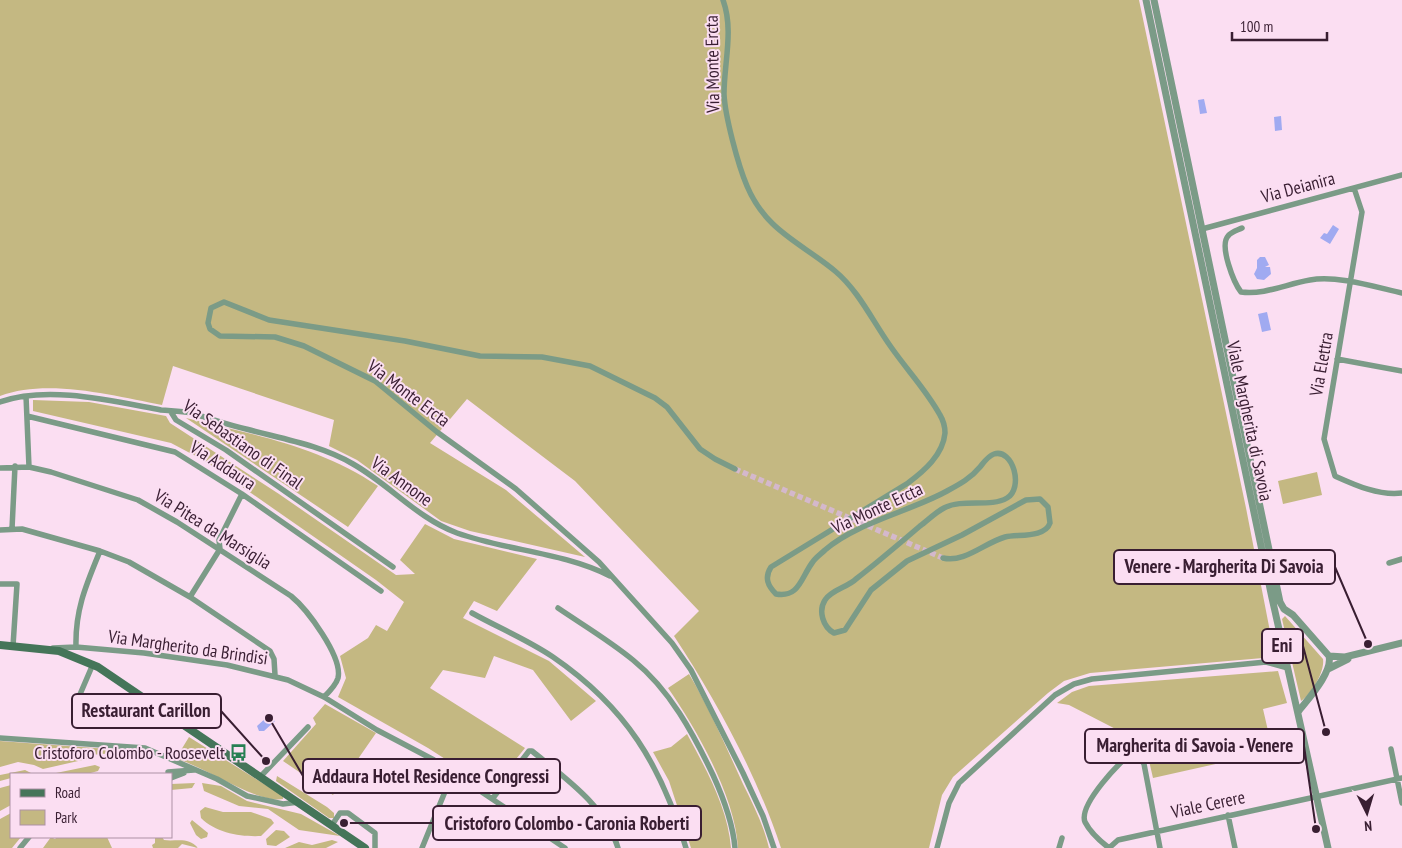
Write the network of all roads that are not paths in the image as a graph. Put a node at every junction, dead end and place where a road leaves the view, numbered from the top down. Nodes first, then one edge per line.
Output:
1 (723, 0) edge
2 (1146, 0) edge
3 (1154, 0) edge
4 (1402, 174) edge
5 (1354, 188) junction
6 (1242, 228) dead end
7 (1202, 229) junction
8 (1350, 282) junction
9 (1402, 293) edge
10 (1337, 359) junction
11 (1402, 371) edge
12 (26, 396) junction
13 (0, 402) edge
14 (171, 412) junction
15 (27, 416) junction
16 (16, 466) junction
17 (29, 467) junction
18 (0, 468) edge
19 (735, 468) tunnel mouth
20 (242, 494) junction
21 (1402, 494) edge
22 (12, 529) junction
23 (0, 530) edge
24 (220, 550) junction
25 (100, 551) junction
26 (943, 558) tunnel mouth
27 (1402, 560) edge
28 (1389, 563) dead end
29 (393, 567) dead end
30 (614, 578) junction
31 (0, 584) edge
32 (381, 591) dead end
33 (190, 597) junction
34 (558, 608) dead end
35 (1284, 610) junction
36 (472, 614) dead end
37 (1277, 616) junction
38 (1402, 643) edge
39 (0, 645) edge
40 (13, 646) junction
41 (76, 647) junction
42 (43, 648) junction
43 (1284, 653) junction
44 (1329, 656) junction
45 (1355, 656) junction
46 (1266, 662) junction
47 (92, 664) junction
48 (1288, 668) junction
49 (1328, 669) junction
50 (274, 675) junction
51 (324, 697) junction
52 (1300, 705) junction
53 (75, 706) dead end
54 (308, 727) dead end
55 (0, 738) edge
56 (1391, 749) dead end
57 (196, 770) junction
58 (168, 772) dead end
59 (453, 772) junction
60 (262, 776) junction
61 (172, 778) edge
62 (1399, 779) edge
63 (1317, 797) junction
64 (493, 798) junction
65 (299, 802) junction
66 (1402, 803) edge
67 (1228, 815) junction
68 (332, 824) junction
69 (1157, 831) junction
70 (28, 838) edge
71 (1062, 838) dead end
72 (557, 846) edge
73 (20, 848) edge
74 (365, 848) edge
75 (375, 848) edge
76 (422, 848) edge
77 (565, 848) edge
78 (618, 848) edge
79 (686, 848) edge
80 (735, 848) edge
81 (774, 848) edge
82 (937, 848) edge
83 (1059, 848) edge
84 (1109, 848) edge
85 (1160, 848) edge
86 (1235, 848) edge
87 (1328, 848) edge

1 - 26 street, Via Monte Ercta
2 - 37 street, Viale Margherita di Savoia
3 - 7 street, Viale Margherita di Savoia
4 - 5 street, Via Deianira
5 - 7 street, Via Deianira
5 - 8 street, Via Elettra
6 - 8 street
7 - 35 street, Viale Margherita di Savoia
8 - 9 street
8 - 10 street, Via Elettra
10 - 11 street
10 - 21 street, Via Elettra
12 - 13 street, Via Sebastiano di Final
12 - 14 street, Via Sebastiano di Final
12 - 15 street
14 - 29 street, Via Sebastiano di Final
14 - 30 street, Via Annone
15 - 17 street
15 - 20 street, Via Addaura
16 - 17 street, Via Pitea da Marsiglia
16 - 18 street, Via Pitea da Marsiglia
16 - 22 street
17 - 24 street, Via Pitea da Marsiglia
19 - 30 street, Via Monte Ercta
20 - 24 street
20 - 32 street, Via Addaura
22 - 23 street
22 - 25 street
24 - 33 street
24 - 51 street, Via Pitea da Marsiglia
25 - 33 street
25 - 41 street
27 - 28 street
30 - 81 street, Via Monte Ercta
31 - 40 street
33 - 50 street
34 - 80 street
35 - 37 street
35 - 44 street
36 - 79 street
37 - 43 street, Viale Margherita di Savoia
38 - 45 street
39 - 40 main road
40 - 42 main road
41 - 42 street, Via Margherito da Brindisi
41 - 50 street, Via Margherito da Brindisi
42 - 47 main road
43 - 46 street
43 - 48 street, Viale Margherita di Savoia
44 - 45 street
44 - 49 street
45 - 49 street
46 - 48 street
46 - 82 street
47 - 53 street
47 - 60 main road
48 - 52 street, Viale Margherita di Savoia
49 - 52 street
50 - 51 street, Via Margherito da Brindisi
51 - 59 street, Via Margherito da Brindisi
52 - 63 street, Viale Margherita di Savoia
54 - 60 street
55 - 57 street
56 - 62 street
57 - 58 street
57 - 61 street
57 - 65 street
59 - 64 street, Via Margherito da Brindisi
59 - 76 street
60 - 65 main road
62 - 63 street, Viale Cerere
62 - 66 street
63 - 67 street, Viale Cerere
63 - 87 street, Viale Margherita di Savoia
64 - 72 street, Via Margherito da Brindisi
64 - 78 street
65 - 68 main road
67 - 69 street, Viale Cerere
67 - 86 street
68 - 74 main road
68 - 75 street
69 - 84 street, Viale Cerere
69 - 84 street
69 - 85 street
70 - 73 street
71 - 83 street
72 - 77 street, Via Margherito da Brindisi

